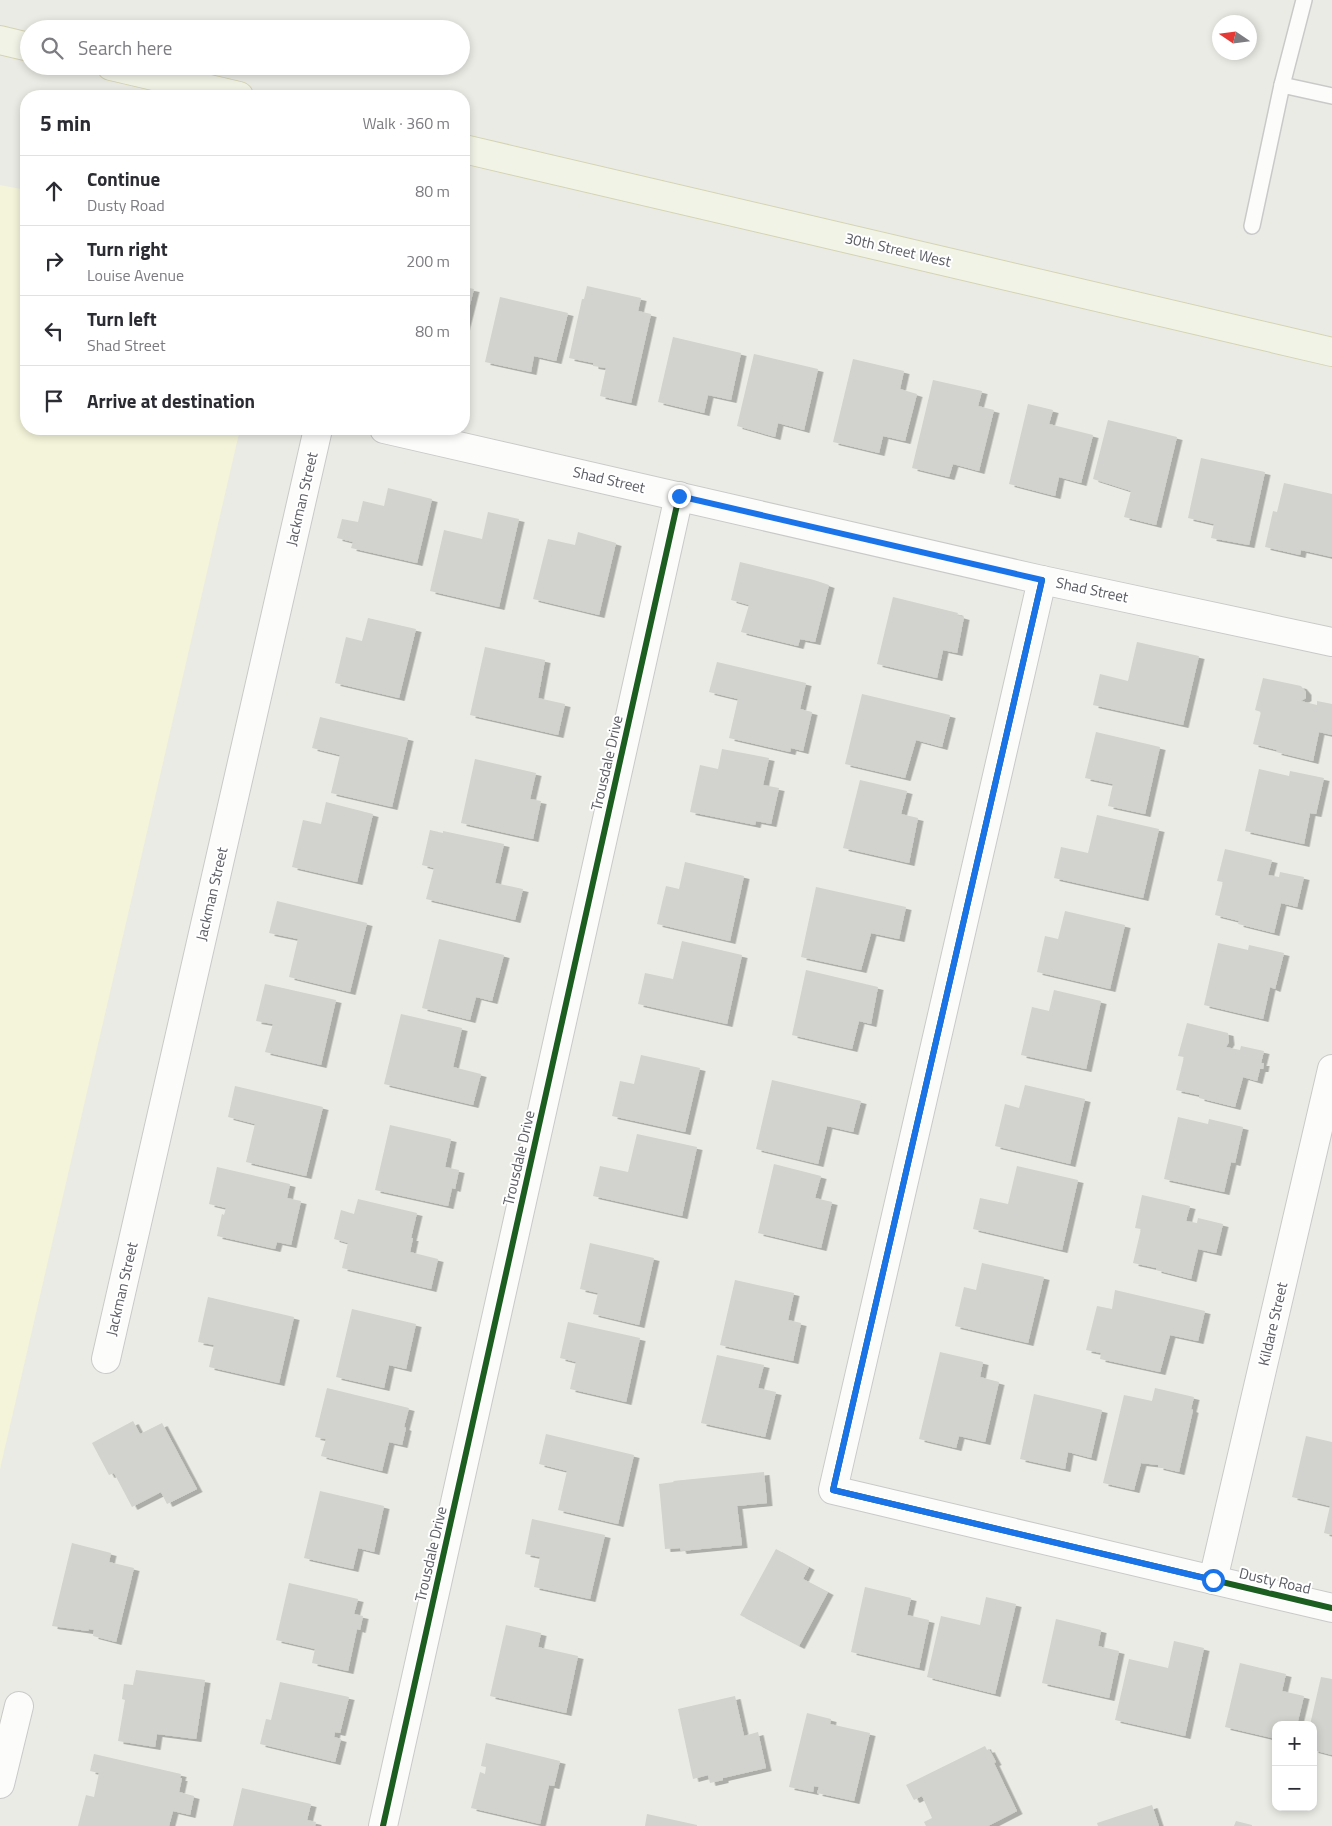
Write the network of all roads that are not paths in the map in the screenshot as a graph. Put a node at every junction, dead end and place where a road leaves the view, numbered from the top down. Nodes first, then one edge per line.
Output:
1 (1304, 0) edge
2 (0, 40) edge
3 (20, 45) edge
4 (150, 75) edge
5 (1282, 85) junction
6 (214, 90) edge
7 (1332, 96) edge
8 (470, 150) edge
9 (1252, 226) dead end
10 (1332, 352) edge
11 (317, 435) edge
12 (410, 435) edge
13 (679, 496) junction
14 (1042, 580) junction
15 (1332, 642) edge
16 (1332, 1069) edge
17 (106, 1359) dead end
18 (1213, 1580) junction
19 (1332, 1608) edge
20 (19, 1706) dead end
21 (0, 1784) edge
22 (383, 1826) edge

1 - 5 lane
2 - 3 main road
4 - 6 main road
5 - 7 lane
5 - 9 lane
8 - 10 main road, 30th Street West
11 - 17 street, Jackman Street
12 - 13 street, Shad Street
13 - 14 street, Shad Street
13 - 22 street, Trousdale Drive
14 - 15 street, Shad Street
14 - 18 street, Dusty Road
16 - 18 street, Kildare Street
18 - 19 street, Dusty Road
20 - 21 street

